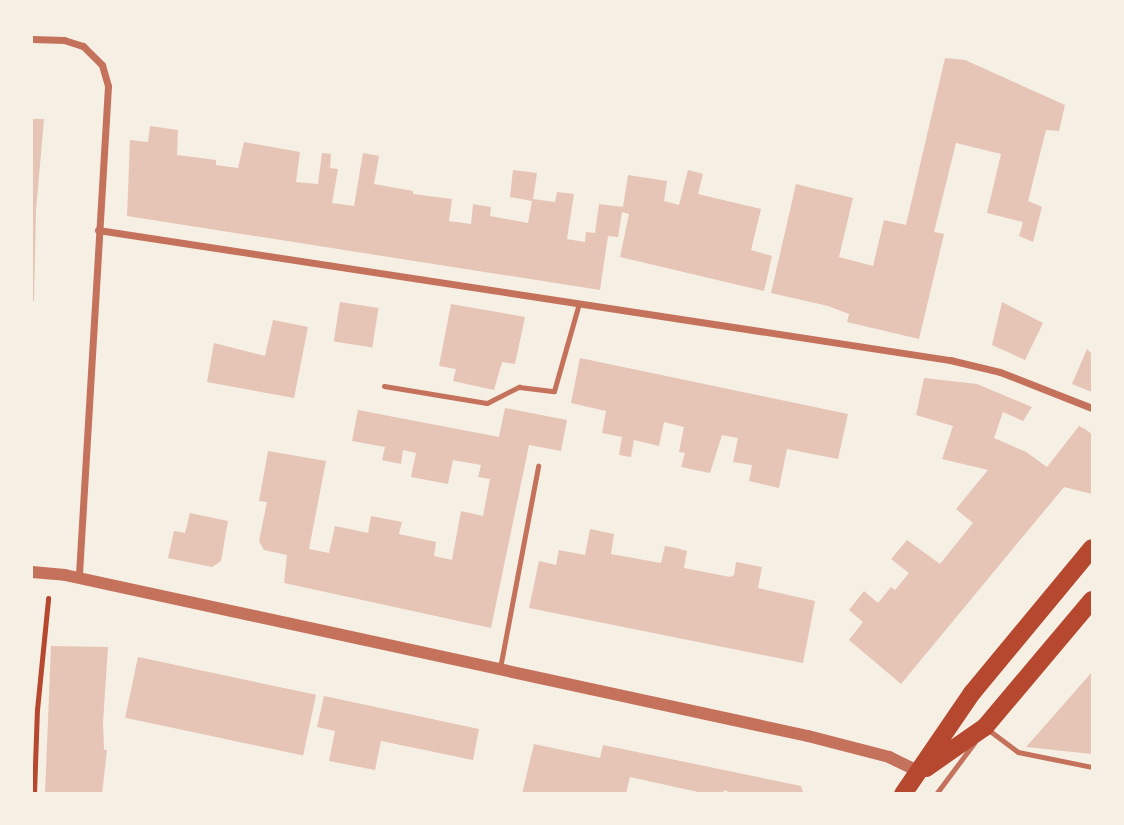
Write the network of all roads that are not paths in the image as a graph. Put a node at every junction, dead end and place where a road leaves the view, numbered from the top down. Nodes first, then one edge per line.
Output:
1 (32, 39) edge
2 (99, 230) junction
3 (579, 303) junction
4 (384, 386) dead end
5 (1093, 408) edge
6 (538, 466) dead end
7 (1093, 548) edge
8 (32, 572) edge
9 (79, 578) junction
10 (1093, 600) edge
11 (500, 668) junction
12 (985, 727) junction
13 (1093, 767) edge
14 (920, 772) junction
15 (902, 793) edge
16 (936, 793) edge

1 - 2 street
2 - 3 street
2 - 9 street
3 - 4 lane
3 - 5 street
6 - 11 lane
7 - 14 main road
8 - 9 street
9 - 11 street
10 - 12 main road
11 - 14 street
12 - 13 lane
12 - 14 main road
12 - 16 lane
14 - 15 main road

